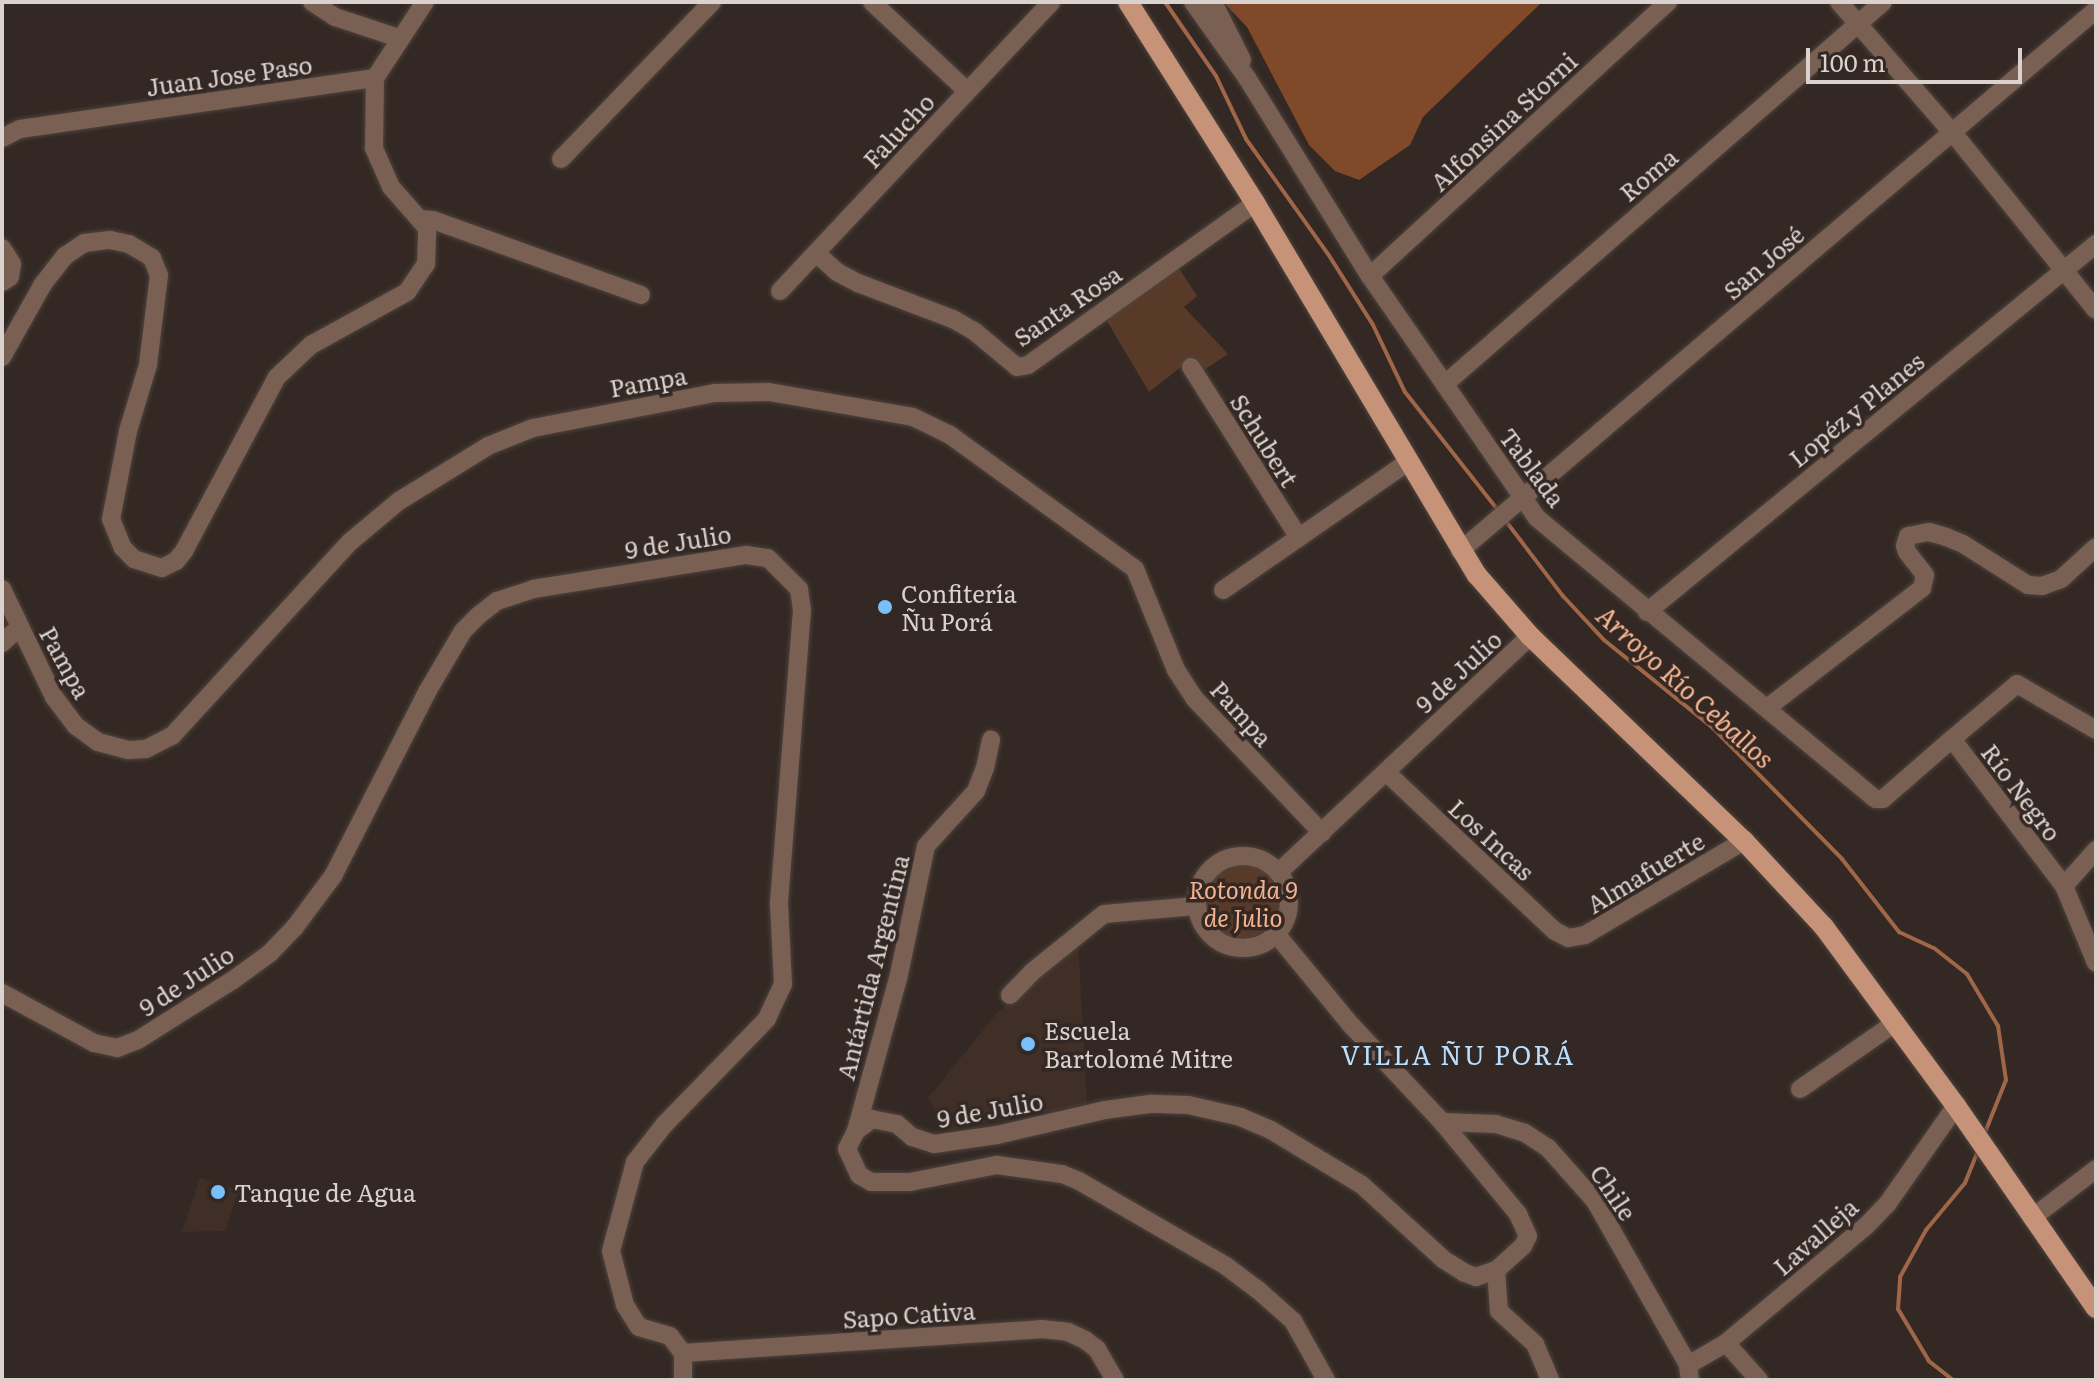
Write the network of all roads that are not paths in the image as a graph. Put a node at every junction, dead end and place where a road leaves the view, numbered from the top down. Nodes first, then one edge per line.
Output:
1 (312, 2) edge
2 (425, 2) edge
3 (712, 2) edge
4 (872, 2) edge
5 (1051, 2) edge
6 (1128, 2) edge
7 (1193, 2) edge
8 (1213, 2) edge
9 (1668, 2) edge
10 (1839, 2) edge
11 (1883, 2) edge
12 (2096, 10) edge
13 (1858, 24) junction
14 (399, 38) junction
15 (375, 78) junction
16 (1247, 78) junction
17 (967, 91) junction
18 (1952, 133) junction
19 (2, 138) edge
20 (561, 159) dead end
21 (1255, 203) junction
22 (420, 219) junction
23 (2096, 244) edge
24 (2, 248) edge
25 (816, 253) junction
26 (2064, 270) junction
27 (1370, 276) junction
28 (2, 282) edge
29 (780, 291) dead end
30 (641, 295) dead end
31 (2096, 310) edge
32 (5, 346) edge
33 (1191, 367) dead end
34 (1445, 384) junction
35 (1409, 461) junction
36 (1518, 502) junction
37 (1299, 538) junction
38 (2096, 547) edge
39 (1460, 551) junction
40 (2, 589) edge
41 (1223, 590) dead end
42 (1647, 612) junction
43 (20, 627) junction
44 (1530, 636) junction
45 (2, 643) edge
46 (1767, 708) junction
47 (2096, 730) edge
48 (1952, 739) junction
49 (991, 740) dead end
50 (1386, 772) junction
51 (1876, 799) joint
52 (1322, 833) junction
53 (1744, 841) junction
54 (2096, 850) edge
55 (1279, 872) junction
56 (2064, 886) junction
57 (1196, 906) junction
58 (1277, 935) junction
59 (1568, 938) joint
60 (2096, 963) edge
61 (2, 993) edge
62 (1010, 995) dead end
63 (1895, 1023) junction
64 (1800, 1089) dead end
65 (1962, 1114) junction
66 (1442, 1122) junction
67 (856, 1131) junction
68 (2096, 1169) edge
69 (2032, 1218) junction
70 (1496, 1270) junction
71 (2096, 1308) edge
72 (1726, 1343) junction
73 (683, 1353) junction
74 (1689, 1372) edge
75 (683, 1380) edge
76 (1115, 1380) edge
77 (1326, 1380) edge
78 (1550, 1380) edge
79 (1759, 1380) edge

1 - 14 street
2 - 14 street
3 - 20 street
4 - 17 street
5 - 17 street, Falucho
6 - 21 main road
7 - 16 street, Tablada
8 - 16 street, Tablada
9 - 27 street, Alfonsina Storni
10 - 13 street
11 - 13 street, Roma
12 - 18 street, San José
13 - 18 street
13 - 34 street, Roma
14 - 15 street
15 - 19 street, Juan Jose Paso
15 - 22 street
16 - 27 street, Tablada
17 - 25 street, Falucho
18 - 26 street
18 - 36 street, San José
21 - 25 street, Santa Rosa
21 - 35 main road
22 - 30 street
22 - 32 street
23 - 26 street, Lopéz y Planes
24 - 28 street
25 - 29 street, Falucho
26 - 31 street
26 - 42 street, Lopéz y Planes
27 - 34 street, Tablada
33 - 37 street, Schubert
34 - 36 street, Tablada
35 - 37 street
35 - 39 main road
36 - 39 street, San José
36 - 42 street, Tablada
37 - 41 street
38 - 46 street
39 - 44 main road
40 - 43 street, Pampa
42 - 46 street, Tablada
43 - 45 street
43 - 52 street, Pampa
44 - 50 street, 9 de Julio
44 - 53 main road
46 - 51 street, Tablada
47 - 48 street
48 - 51 street, Río Negro
48 - 56 street, Río Negro
49 - 67 street, Antártida Argentina
50 - 52 street, 9 de Julio
50 - 59 street, Los Incas
52 - 55 street, 9 de Julio
53 - 59 street, Almafuerte
53 - 63 main road
54 - 56 street
55 - 57 street
55 - 58 street
56 - 60 street, Río Negro
57 - 58 street
57 - 62 street
58 - 66 street
61 - 73 street, 9 de Julio
63 - 64 street
63 - 65 main road
65 - 69 main road
65 - 72 street, Lavalleja
66 - 70 street
66 - 74 street, Chile
67 - 70 street, 9 de Julio
67 - 77 street
68 - 69 street
69 - 71 main road
70 - 78 street
72 - 74 street, Lavalleja
72 - 79 street
73 - 75 street
73 - 76 street, Sapo Cativa

